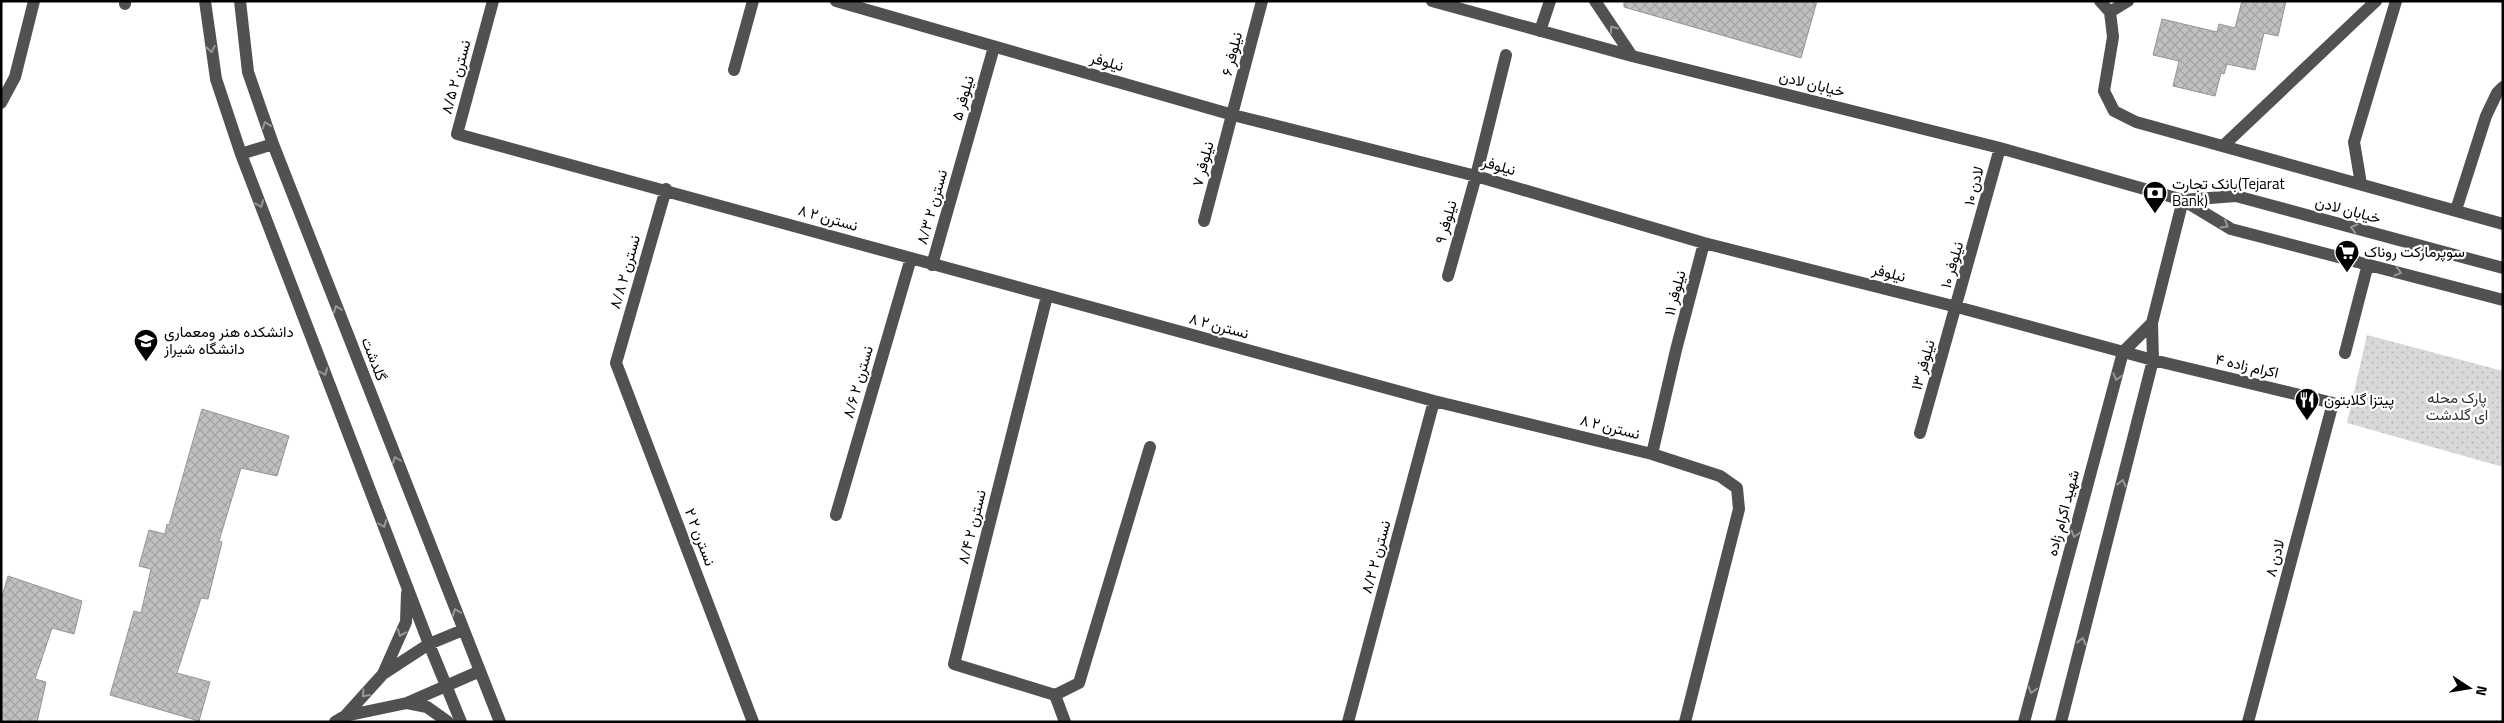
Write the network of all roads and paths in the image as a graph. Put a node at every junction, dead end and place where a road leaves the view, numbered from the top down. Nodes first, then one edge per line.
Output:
1 (34, 1) edge
2 (205, 1) edge
3 (240, 1) edge
4 (493, 1) edge
5 (753, 1) edge
6 (836, 1) edge
7 (1262, 1) edge
8 (1432, 1) edge
9 (1478, 1) edge
10 (1550, 1) edge
11 (1595, 1) edge
12 (2100, 1) edge
13 (2128, 1) edge
14 (2376, 1) edge
15 (2396, 1) edge
16 (1464, 10) junction
17 (2110, 12) junction
18 (1540, 31) junction
19 (994, 47) junction
20 (1506, 55) dead end
21 (1632, 56) junction
22 (734, 70) dead end
23 (2503, 87) edge
24 (1, 103) edge
25 (1233, 115) junction
26 (458, 134) joint
27 (273, 144) junction
28 (2223, 146) junction
29 (2000, 148) junction
30 (241, 154) junction
31 (963, 158) joint
32 (1476, 176) junction
33 (2361, 184) junction
34 (666, 189) junction
35 (2183, 200) junction
36 (2456, 210) junction
37 (1204, 221) dead end
38 (2503, 224) edge
39 (1978, 233) joint
40 (1704, 243) junction
41 (911, 258) junction
42 (2368, 264) junction
43 (932, 265) junction
44 (2503, 268) edge
45 (1448, 276) dead end
46 (1047, 296) junction
47 (2503, 300) edge
48 (1957, 307) junction
49 (2152, 323) junction
50 (2123, 352) junction
51 (2345, 353) dead end
52 (2153, 360) junction
53 (616, 363) joint
54 (1434, 401) junction
55 (2333, 403) joint
56 (1920, 433) dead end
57 (1150, 447) dead end
58 (1652, 454) junction
59 (836, 515) dead end
60 (407, 588) junction
61 (463, 630) junction
62 (429, 644) junction
63 (480, 671) junction
64 (383, 674) junction
65 (447, 685) junction
66 (1055, 695) junction
67 (407, 703) junction
68 (340, 719) edge
69 (448, 722) edge
70 (461, 722) edge
71 (500, 722) edge
72 (753, 722) edge
73 (1065, 722) edge
74 (1348, 722) edge
75 (1686, 722) edge
76 (2024, 722) edge
77 (2061, 722) edge
78 (2248, 722) edge

1 - 24 street
2 -> 30 street
27 -> 3 street, گلدشت
4 - 26 street, ۸/۵ نسترن ۲
5 - 22 street
6 - 19 street, نیلوفر
7 - 25 street, ۶ نیلوفر
8 - 16 street, خیابان لادن
9 - 16 street
10 - 18 street
21 -> 11 street
12 - 17 street
13 - 17 street
14 - 28 street
15 - 33 street
16 - 18 street, خیابان لادن
17 - 28 street
18 - 21 street, خیابان لادن
19 - 25 street, نیلوفر
19 - 31 street, ۵ نیلوفر
20 - 32 street, ۹ نیلوفر
21 - 29 street, خیابان لادن
23 - 36 street
25 - 32 street, نیلوفر
25 - 37 street, ۷ نیلوفر
26 - 34 street, ۸ نسترن ۲
27 - 30 street
61 -> 27 street, گلدشت
28 - 33 street
29 - 35 street, خیابان لادن
29 - 39 street, ۱۰ لادن
30 -> 60 street
31 - 43 street, ۸/۳ نسترن ۲
32 - 40 street, نیلوفر
32 - 45 street, ۹ نیلوفر
33 - 36 street
34 - 41 street, ۸ نسترن ۲
34 - 53 street, ۸/۸ نسترن ۲
35 -> 42 street, خیابان لادن
44 -> 35 street, خیابان لادن
35 - 49 street
36 - 38 street
39 - 48 street, ۱۰ نیلوفر
40 - 48 street, نیلوفر
40 - 58 street, ۱۱ نیلوفر
41 - 43 street, ۸ نسترن ۲
41 - 59 street, ۸/۶ نسترن ۲
42 -> 47 street, خیابان لادن
42 - 51 street
43 - 46 street, ۸ نسترن ۲
46 - 54 street, ۸ نسترن ۲
46 - 66 street, ۸/۴ نسترن ۲
48 - 50 street, نیلوفر
48 - 56 street, ۱۳ نیلوفر
49 - 50 street
49 - 52 street
50 - 52 street, نیلوفر
50 -> 76 street, شهید اکرام زاده
52 - 55 street, ۴ اکرام زاده
77 -> 52 street
53 - 72 street, ۲ نسترن ۲
54 - 58 street, ۸ نسترن ۲
54 - 74 street, ۸/۲ نسترن ۲
55 - 78 street, ۸ لادن
57 - 66 street
58 - 75 street, ۸ نسترن ۲
60 - 62 street
60 -> 64 street
61 - 62 street
61 - 63 street, گلدشت
62 - 64 street
62 - 65 street
63 - 65 street
63 - 71 street, گلدشت
64 -> 68 street
65 - 67 street
65 - 70 street
66 - 73 street
67 - 68 street
67 - 69 street

